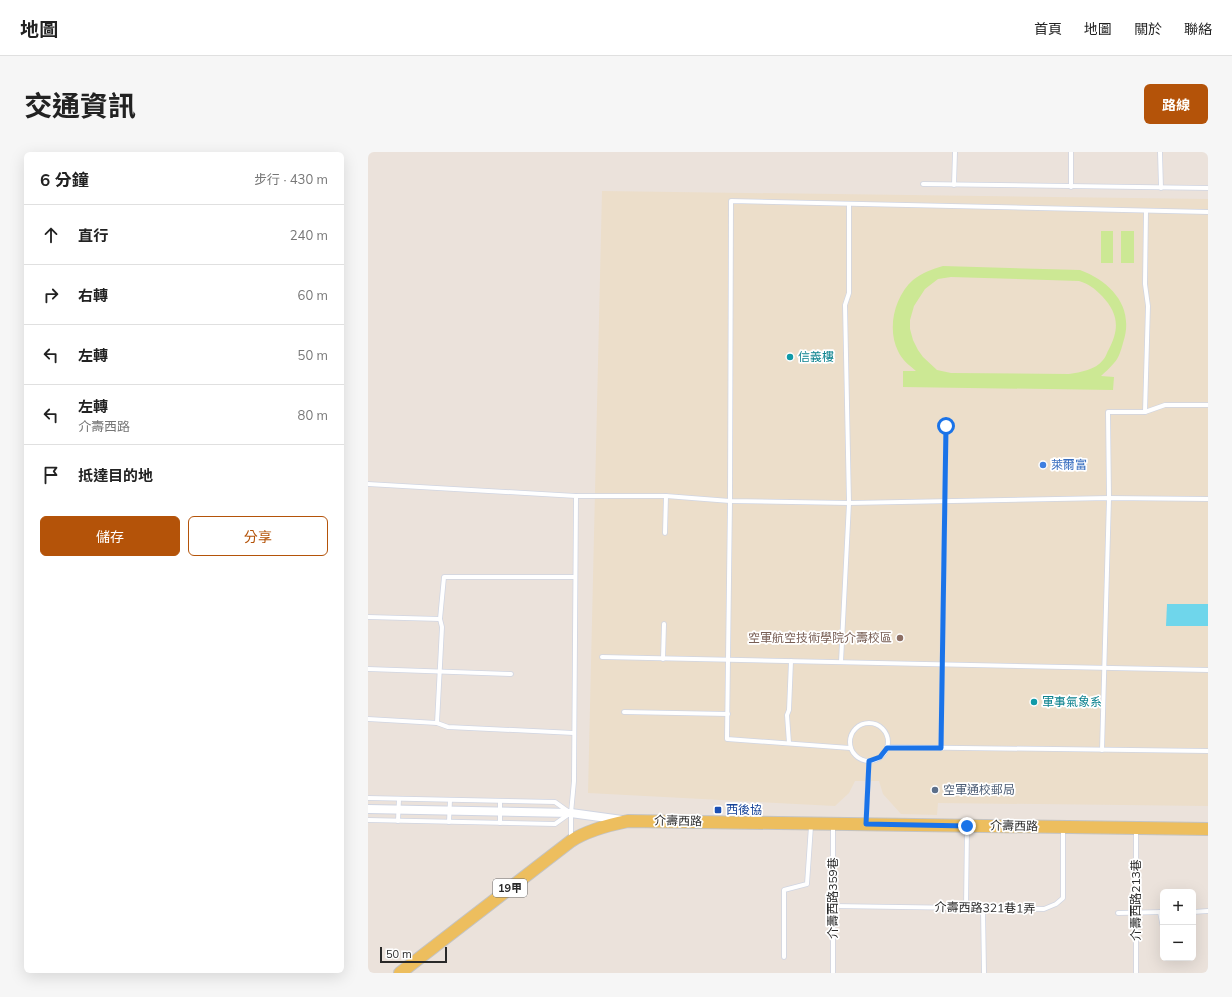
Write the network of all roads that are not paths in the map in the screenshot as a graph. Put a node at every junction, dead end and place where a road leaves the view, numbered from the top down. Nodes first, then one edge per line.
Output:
1 (955, 152) edge
2 (1070, 152) edge
3 (1160, 152) edge
4 (923, 184) dead end
5 (954, 185) junction
6 (1070, 187) junction
7 (1161, 188) junction
8 (1208, 188) edge
9 (849, 204) junction
10 (1146, 211) junction
11 (1208, 212) edge
12 (1208, 405) edge
13 (1145, 412) junction
14 (946, 426) dead end
15 (368, 484) edge
16 (576, 496) junction
17 (666, 496) junction
18 (1109, 498) junction
19 (1208, 499) edge
20 (946, 501) junction
21 (730, 502) junction
22 (849, 503) junction
23 (665, 533) dead end
24 (575, 577) junction
25 (368, 617) edge
26 (440, 619) junction
27 (664, 624) dead end
28 (602, 658) dead end
29 (663, 658) junction
30 (728, 660) junction
31 (791, 661) junction
32 (841, 662) junction
33 (942, 664) junction
34 (1104, 668) junction
35 (368, 669) edge
36 (1208, 670) edge
37 (440, 671) junction
38 (511, 674) dead end
39 (624, 712) dead end
40 (728, 714) junction
41 (368, 719) edge
42 (437, 723) junction
43 (574, 733) junction
44 (789, 743) junction
45 (850, 748) junction
46 (887, 748) junction
47 (941, 748) junction
48 (1102, 750) junction
49 (1208, 751) edge
50 (869, 761) junction
51 (368, 798) edge
52 (398, 799) junction
53 (450, 800) junction
54 (500, 801) junction
55 (368, 809) edge
56 (398, 810) junction
57 (449, 811) junction
58 (501, 812) junction
59 (571, 813) junction
60 (368, 820) edge
61 (398, 821) junction
62 (628, 821) junction
63 (449, 822) junction
64 (500, 823) junction
65 (811, 823) junction
66 (833, 824) junction
67 (866, 824) junction
68 (967, 826) junction
69 (1063, 827) junction
70 (1136, 828) junction
71 (1208, 829) edge
72 (571, 841) junction
73 (833, 906) junction
74 (966, 908) junction
75 (983, 908) junction
76 (1208, 911) edge
77 (1160, 912) edge
78 (1196, 912) edge
79 (1118, 913) dead end
80 (1136, 913) junction
81 (784, 958) dead end
82 (400, 973) edge
83 (834, 973) edge
84 (984, 973) edge
85 (1136, 973) edge

1 - 5 lane
2 - 6 lane
3 - 7 lane
4 - 5 lane
5 - 6 lane
6 - 7 lane
7 - 8 lane
9 - 10 lane
9 - 21 lane
9 - 22 lane
10 - 11 lane
10 - 13 lane
12 - 13 lane
13 - 18 lane
14 - 20 lane
15 - 16 lane
16 - 17 lane
16 - 24 lane
17 - 21 lane
17 - 23 lane
18 - 19 lane
18 - 20 lane
18 - 34 lane
20 - 22 lane
20 - 33 lane
21 - 22 lane
21 - 30 lane
22 - 32 lane
24 - 26 lane
24 - 43 lane
25 - 26 lane
26 - 37 lane
27 - 29 lane
28 - 29 lane
29 - 30 lane
30 - 31 lane
30 - 40 lane
31 - 32 lane
31 - 44 lane
32 - 33 lane
33 - 34 lane
33 - 47 lane
34 - 36 lane
34 - 48 lane
35 - 37 lane
37 - 38 lane
37 - 42 lane
39 - 40 lane
40 - 44 lane
41 - 42 lane
42 - 43 lane
43 - 59 lane
44 - 45 lane
45 - 46 lane
45 - 50 lane
46 - 47 lane
46 - 50 lane
47 - 48 lane
48 - 49 lane
50 - 67 lane
51 - 52 lane, 介壽西路
52 - 53 lane, 介壽西路
52 - 56 lane
53 - 54 lane, 介壽西路
53 - 57 lane
54 - 58 lane
54 - 59 lane, 介壽西路
55 - 56 street, 介壽西路
56 - 57 street, 介壽西路
56 - 61 lane
57 - 58 street, 介壽西路
57 - 63 lane
58 - 59 street, 介壽西路
58 - 64 lane
59 - 62 street, 介壽西路
59 - 64 lane
59 - 72 lane
60 - 61 lane
61 - 63 lane
62 - 65 main road, 介壽西路 / 19甲
62 - 72 main road, 介壽西路 / 19甲
63 - 64 lane
65 - 66 main road, 介壽西路 / 19甲
65 - 81 lane
66 - 67 main road, 介壽西路 / 19甲
66 - 73 lane, 介壽西路359巷
67 - 68 main road, 介壽西路 / 19甲
68 - 69 main road, 介壽西路 / 19甲
68 - 74 lane
69 - 70 main road, 介壽西路 / 19甲
69 - 75 lane, 介壽西路321巷1弄
70 - 71 main road, 介壽西路 / 19甲
70 - 80 lane, 介壽西路213巷
72 - 82 main road, 介壽西路 / 19甲
73 - 74 lane, 介壽西路321巷1弄
73 - 83 lane, 介壽西路359巷
74 - 75 lane, 介壽西路321巷1弄
75 - 84 lane
76 - 78 lane
77 - 80 lane
79 - 80 lane
80 - 85 lane, 介壽西路213巷

